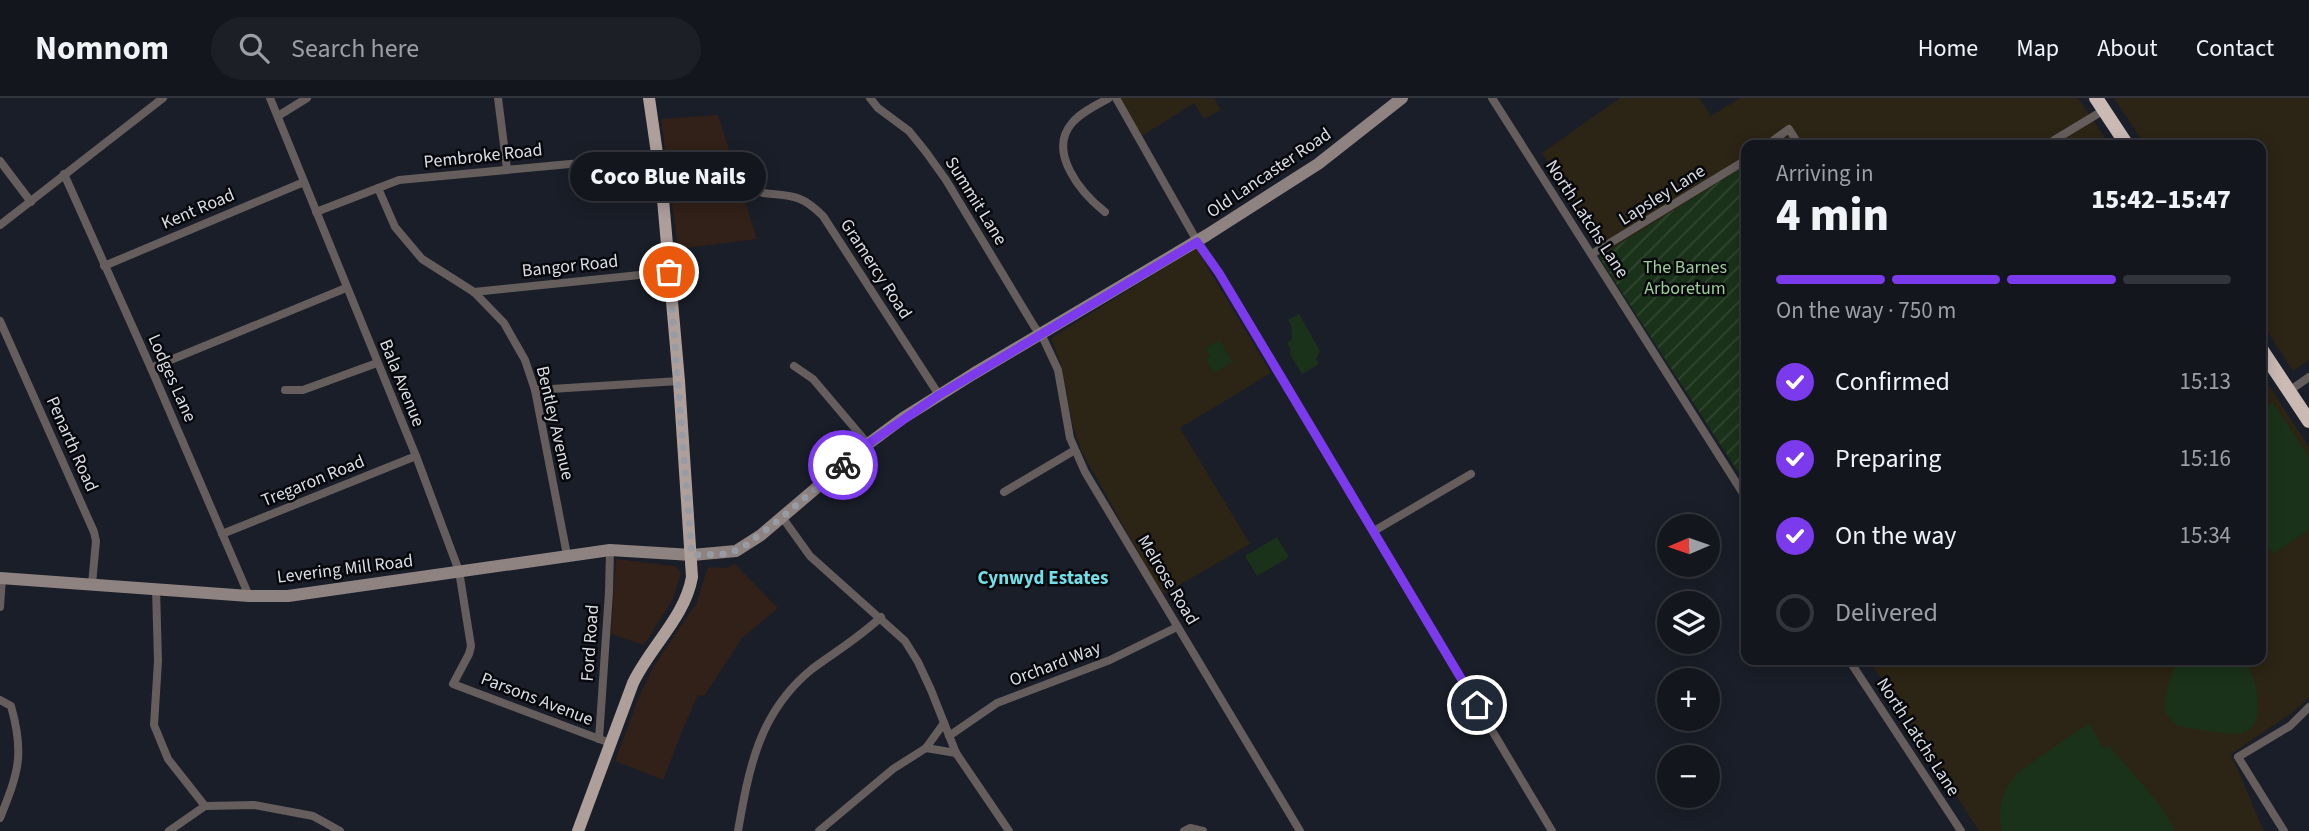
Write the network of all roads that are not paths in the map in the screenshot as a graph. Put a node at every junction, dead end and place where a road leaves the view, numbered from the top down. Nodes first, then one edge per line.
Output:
1 (163, 98) edge
2 (270, 98) edge
3 (307, 98) edge
4 (498, 98) edge
5 (649, 98) edge
6 (870, 98) edge
7 (1109, 98) edge
8 (1116, 98) edge
9 (1402, 98) edge
10 (1492, 98) edge
11 (1388, 102) edge
12 (2100, 104) edge
13 (278, 116) junction
14 (1774, 140) edge
15 (1796, 140) edge
16 (2053, 140) edge
17 (2124, 140) edge
18 (658, 158) junction
19 (0, 161) edge
20 (1741, 163) edge
21 (507, 169) junction
22 (64, 174) junction
23 (304, 182) junction
24 (378, 188) junction
25 (763, 193) dead end
26 (31, 202) junction
27 (316, 212) junction
28 (1105, 212) dead end
29 (0, 225) edge
30 (1197, 242) junction
31 (1592, 254) junction
32 (104, 266) junction
33 (669, 272) junction
34 (346, 288) junction
35 (474, 292) junction
36 (0, 321) edge
37 (1040, 334) junction
38 (2266, 356) edge
39 (377, 363) junction
40 (794, 366) dead end
41 (151, 368) junction
42 (2309, 377) edge
43 (679, 381) junction
44 (285, 390) dead end
45 (535, 390) junction
46 (2289, 391) junction
47 (939, 395) junction
48 (2309, 421) edge
49 (868, 444) junction
50 (1075, 450) junction
51 (415, 456) junction
52 (1471, 474) dead end
53 (1741, 490) edge
54 (1004, 492) dead end
55 (782, 517) junction
56 (1374, 531) junction
57 (222, 534) junction
58 (610, 550) junction
59 (567, 555) junction
60 (692, 555) junction
61 (459, 571) junction
62 (1, 578) edge
63 (92, 584) junction
64 (156, 588) junction
65 (249, 596) junction
66 (0, 607) edge
67 (881, 617) junction
68 (1177, 627) junction
69 (1852, 665) edge
70 (453, 684) joint
71 (0, 700) edge
72 (2309, 707) edge
73 (944, 723) junction
74 (949, 736) junction
75 (605, 741) junction
76 (926, 748) junction
77 (956, 752) junction
78 (205, 806) junction
79 (0, 818) edge
80 (169, 831) edge
81 (340, 831) edge
82 (578, 831) edge
83 (738, 831) edge
84 (819, 831) edge
85 (1009, 831) edge
86 (1184, 831) edge
87 (1203, 831) edge
88 (1300, 831) edge
89 (1552, 831) edge
90 (1961, 831) edge
91 (2284, 831) edge

1 - 22 street
2 - 13 street, Bala Avenue
3 - 13 street
4 - 21 street
5 - 18 main road
6 - 37 street, Summit Lane
7 - 28 street
8 - 30 street
9 - 11 main road, Old Lancaster Road
10 - 31 street, North Latchs Lane
11 - 30 main road, Old Lancaster Road
12 - 16 street
12 - 17 highway
13 - 23 street, Bala Avenue
14 - 15 street
18 - 21 street, Pembroke Road
18 - 33 main road
19 - 26 street
20 - 31 street, Lapsley Lane
21 - 24 street, Pembroke Road
22 - 26 street
22 - 32 street, Lodges Lane
23 - 27 street, Bala Avenue
23 - 32 street, Kent Road
24 - 27 street, Pembroke Road
24 - 35 street, Bentley Avenue
25 - 47 street, Gramercy Road
26 - 29 street
27 - 34 street, Bala Avenue
30 - 37 main road, Old Lancaster Road
30 - 56 street
31 - 53 street, North Latchs Lane
32 - 41 street, Lodges Lane
33 - 35 street, Bangor Road
33 - 43 main road
34 - 39 street, Bala Avenue
34 - 41 street
35 - 45 street, Bentley Avenue
36 - 63 street, Penarth Road
37 - 47 main road, Old Lancaster Road
37 - 50 street, Melrose Road
38 - 46 highway
39 - 44 street
39 - 51 street, Bala Avenue
40 - 49 street
41 - 57 street, Lodges Lane
42 - 46 street
43 - 45 street
43 - 60 main road
45 - 59 street, Bentley Avenue
46 - 48 highway
47 - 49 main road, Old Lancaster Road
49 - 55 main road, Old Lancaster Road
50 - 54 street
50 - 68 street, Melrose Road
51 - 57 street, Tregaron Road
51 - 61 street, Bala Avenue
52 - 56 street
55 - 60 main road, Old Lancaster Road
55 - 67 street
56 - 89 street
57 - 65 street, Lodges Lane
58 - 59 main road, Levering Mill Road
58 - 60 main road, Levering Mill Road
58 - 75 street, Ford Road
59 - 61 main road, Levering Mill Road
60 - 75 main road
61 - 65 main road, Levering Mill Road
61 - 70 street, Bala Avenue
62 - 63 main road, Levering Mill Road
62 - 66 street
63 - 64 main road, Levering Mill Road
64 - 65 main road, Levering Mill Road
64 - 78 street
67 - 73 street
67 - 83 street
68 - 74 street, Orchard Way
68 - 88 street, Melrose Road
69 - 90 street, North Latchs Lane
70 - 75 street, Parsons Avenue
71 - 79 street
72 - 91 street
73 - 74 street
73 - 76 street
74 - 77 street
75 - 82 main road
76 - 77 street
76 - 84 street
77 - 85 street
78 - 80 street
78 - 81 street
86 - 87 street

